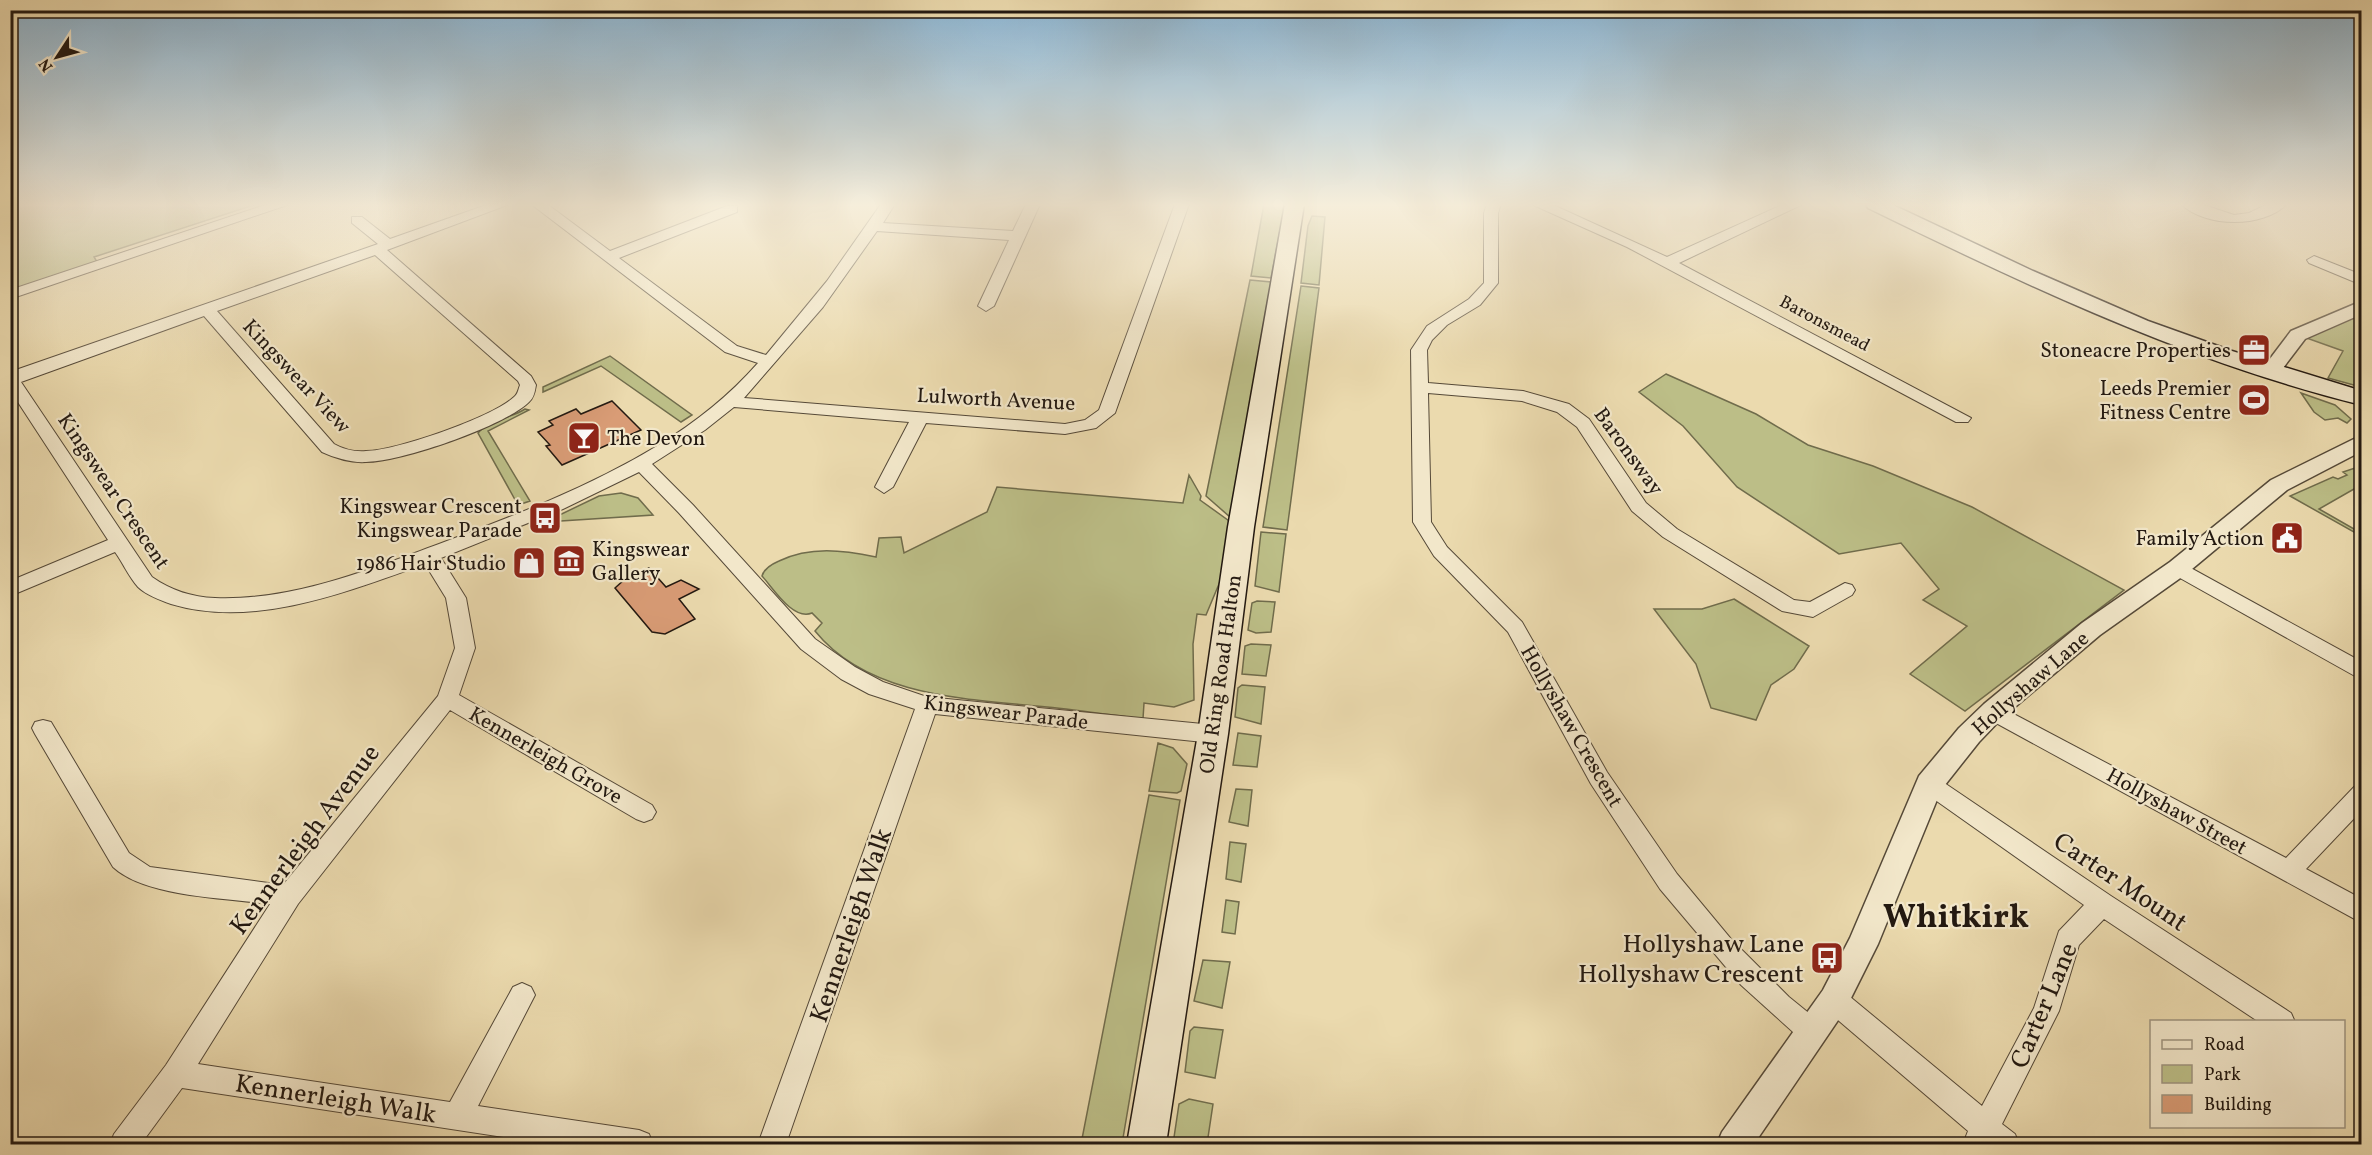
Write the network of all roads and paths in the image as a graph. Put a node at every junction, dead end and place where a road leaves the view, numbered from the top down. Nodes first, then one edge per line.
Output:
1 (121, 258) edge
2 (352, 258) edge
3 (394, 258) edge
4 (610, 258) edge
5 (852, 258) edge
6 (1007, 258) edge
7 (1163, 258) edge
8 (1286, 258) edge
9 (1491, 258) edge
10 (1660, 258) edge
11 (1677, 258) edge
12 (1993, 258) edge
13 (2314, 260) dead end
14 (1668, 262) junction
15 (2361, 281) edge
16 (10, 295) edge
17 (986, 306) dead end
18 (2361, 307) edge
19 (207, 310) junction
20 (768, 361) junction
21 (2270, 372) junction
22 (11, 379) edge
23 (1419, 387) junction
24 (2361, 398) edge
25 (730, 402) junction
26 (919, 418) junction
27 (1962, 418) dead end
28 (2361, 442) edge
29 (640, 463) junction
30 (884, 487) dead end
31 (117, 544) junction
32 (430, 555) junction
33 (2178, 568) junction
34 (10, 589) edge
35 (1845, 590) dead end
36 (2361, 672) edge
37 (447, 699) junction
38 (927, 705) junction
39 (1993, 711) junction
40 (43, 728) dead end
41 (1213, 734) junction
42 (1929, 784) junction
43 (2361, 794) edge
44 (644, 812) dead end
45 (2288, 872) junction
46 (289, 896) junction
47 (2102, 904) junction
48 (2361, 912) edge
49 (522, 995) dead end
50 (1834, 1000) junction
51 (2279, 1020) edge
52 (1812, 1032) junction
53 (176, 1074) junction
54 (457, 1117) junction
55 (1989, 1139) edge
56 (124, 1144) edge
57 (639, 1144) edge
58 (772, 1144) edge
59 (1146, 1144) edge
60 (1734, 1144) edge

1 - 16 street
2 - 19 street
3 - 19 street, Kingswear View
4 - 20 street
5 - 20 street, Kingswear Crescent
6 - 17 street
7 - 26 street, Lulworth Avenue
8 - 41 main road, Old Ring Road Halton
9 - 23 street, Hollyshaw Crescent
10 - 14 street, Baronsmead
11 - 14 street
12 - 21 main road
13 - 15 street
14 - 27 street, Baronsmead
18 - 21 street
19 - 22 street
20 - 25 street, Kingswear Crescent
21 - 24 main road
22 - 31 street, Kingswear Crescent
23 - 35 street, Baronsway
23 - 52 street, Hollyshaw Crescent
25 - 26 street, Lulworth Avenue
25 - 29 street, Kingswear Crescent
26 - 30 street
28 - 33 street, Hollyshaw Lane
29 - 32 street, Kingswear Crescent
29 - 38 street, Kingswear Parade
31 - 32 street, Kingswear Crescent
31 - 34 street
32 - 37 street, Kennerleigh Avenue
33 - 36 street
33 - 39 street, Hollyshaw Lane
37 - 44 street, Kennerleigh Grove
37 - 46 street, Kennerleigh Avenue
38 - 41 street, Kingswear Parade
38 - 58 street, Kennerleigh Walk
39 - 42 street, Hollyshaw Lane
39 - 45 street, Hollyshaw Street
40 - 46 street
41 - 59 main road, Old Ring Road Halton
42 - 47 street, Carter Mount
42 - 50 street, Hollyshaw Lane
43 - 45 street
45 - 48 street, Hollyshaw Street
46 - 53 street, Kennerleigh Avenue
47 - 51 street, Carter Mount
47 - 55 street, Carter Lane
49 - 54 street
50 - 52 street, Hollyshaw Lane
50 - 55 street
52 - 60 street, Hollyshaw Lane
53 - 54 street, Kennerleigh Walk
53 - 56 street, Kennerleigh Avenue
54 - 57 street, Kennerleigh Walk

